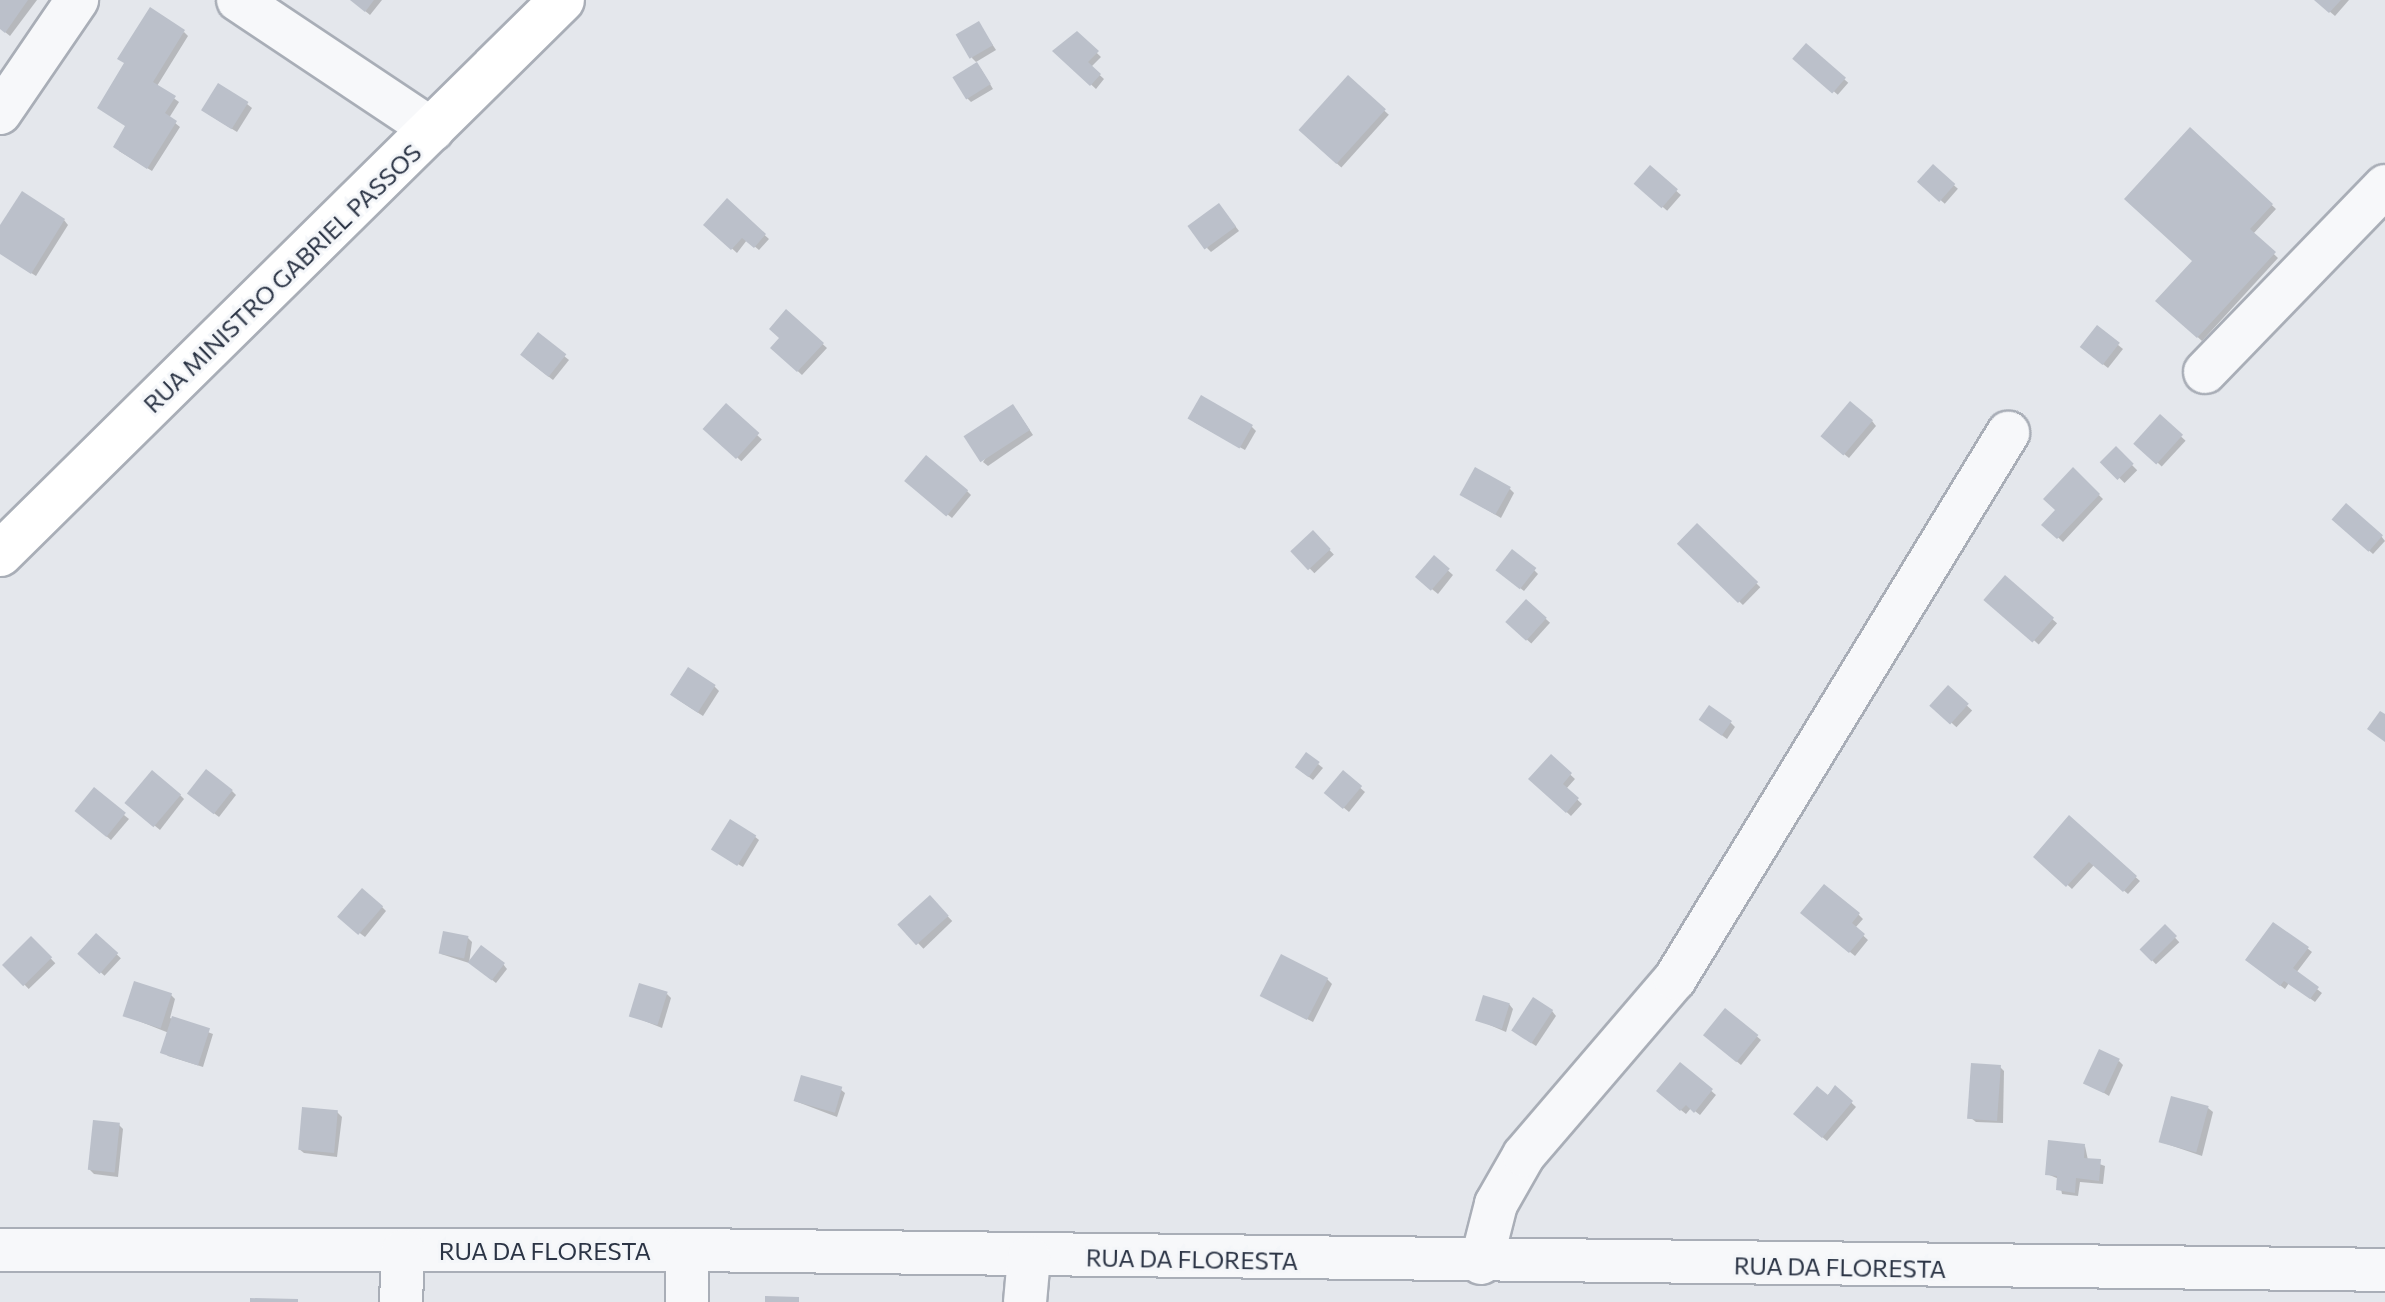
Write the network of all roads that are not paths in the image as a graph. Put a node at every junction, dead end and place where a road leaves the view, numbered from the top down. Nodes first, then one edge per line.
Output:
1 (77, 0) edge
2 (238, 0) edge
3 (562, 0) edge
4 (0, 113) edge
5 (433, 130) junction
6 (2385, 186) edge
7 (2205, 372) dead end
8 (2008, 433) dead end
9 (0, 554) edge
10 (0, 1250) edge
11 (687, 1250) junction
12 (403, 1251) junction
13 (1029, 1257) junction
14 (1481, 1263) junction
15 (2385, 1270) edge
16 (2033, 1286) edge
17 (401, 1302) edge
18 (687, 1302) edge
19 (1025, 1302) edge

1 - 4 street
2 - 5 street
3 - 5 main road, RUA MINISTRO GABRIEL PASSOS
5 - 9 main road, RUA MINISTRO GABRIEL PASSOS
6 - 7 street
8 - 14 street
10 - 12 street, RUA DA FLORESTA
11 - 12 street, RUA DA FLORESTA
11 - 13 street, RUA DA FLORESTA
11 - 18 street
12 - 17 street
13 - 14 street, RUA DA FLORESTA
13 - 19 street
14 - 16 street, RUA DA FLORESTA
15 - 16 street, RUA DA FLORESTA

